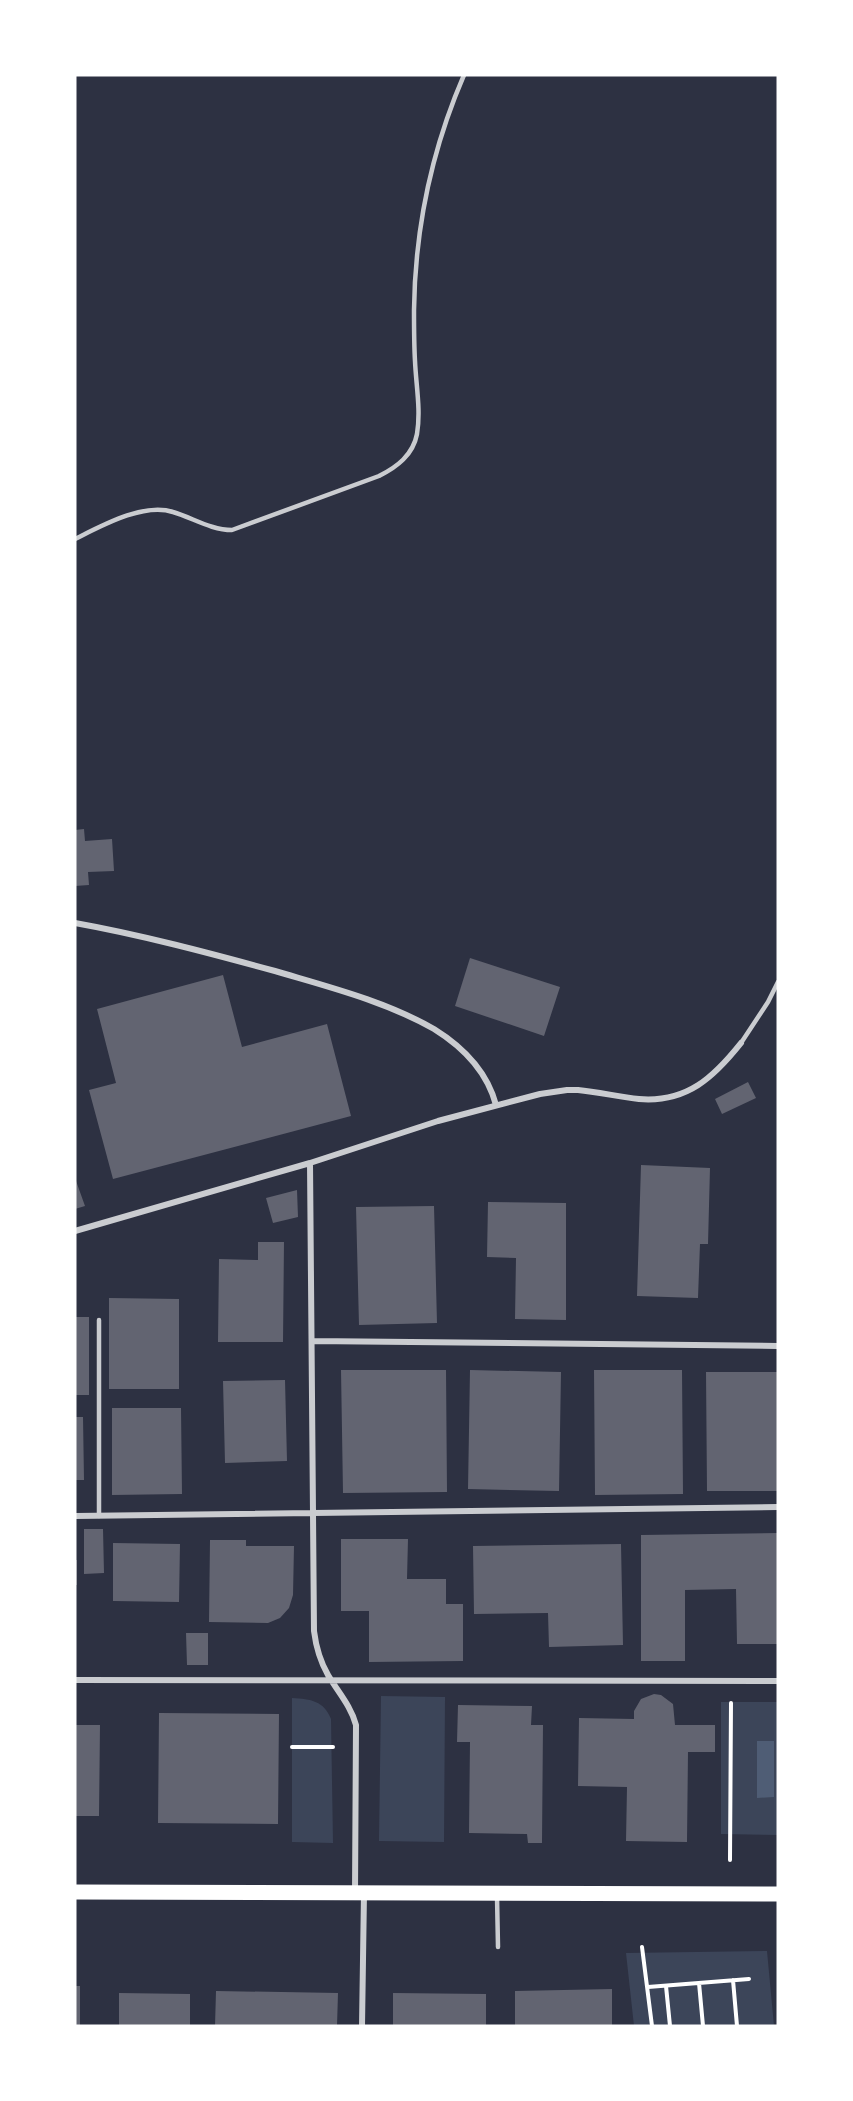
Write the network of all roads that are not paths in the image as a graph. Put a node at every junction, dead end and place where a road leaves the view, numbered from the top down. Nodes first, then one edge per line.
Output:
1 (464, 75) edge
2 (75, 539) edge
3 (75, 923) edge
4 (778, 982) edge
5 (741, 1042) joint
6 (496, 1105) junction
7 (310, 1162) junction
8 (75, 1231) edge
9 (99, 1320) dead end
10 (312, 1341) junction
11 (778, 1346) edge
12 (778, 1507) edge
13 (314, 1513) junction
14 (75, 1516) edge
15 (99, 1516) junction
16 (75, 1680) edge
17 (332, 1680) junction
18 (778, 1681) edge
19 (75, 1892) edge
20 (360, 1893) junction
21 (497, 1893) junction
22 (778, 1893) edge
23 (498, 1947) dead end
24 (362, 2026) edge

1 - 2 lane
3 - 6 street
4 - 5 lane
5 - 6 street
6 - 7 street
7 - 8 street
7 - 10 street
9 - 15 lane
10 - 11 street
10 - 13 street
12 - 13 street
13 - 15 street
13 - 17 street
14 - 15 street
16 - 17 street
17 - 18 street
17 - 20 street
19 - 20 main road
20 - 21 main road
20 - 24 street
21 - 22 main road
21 - 23 lane

